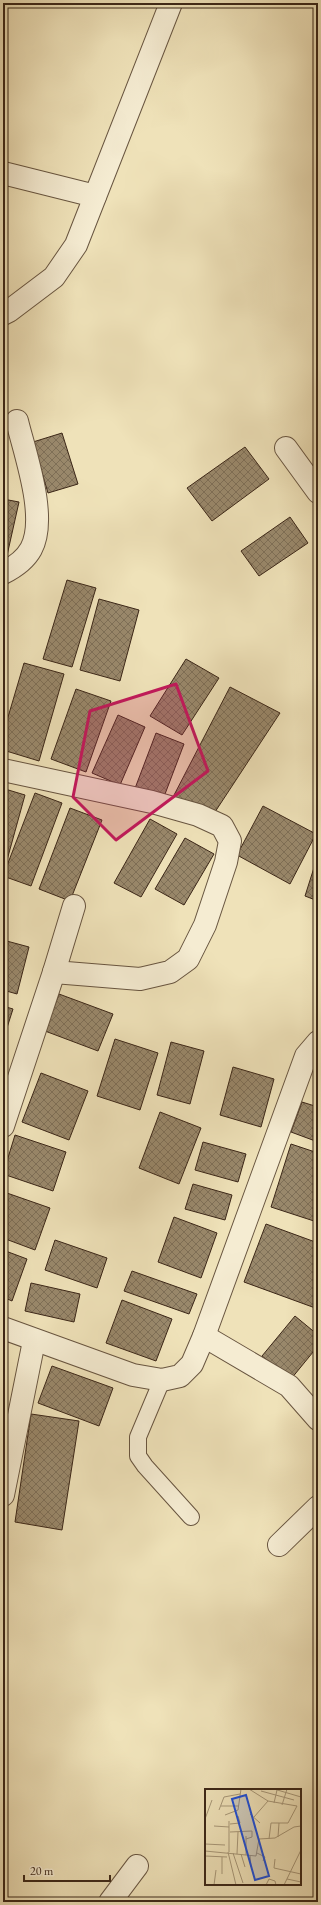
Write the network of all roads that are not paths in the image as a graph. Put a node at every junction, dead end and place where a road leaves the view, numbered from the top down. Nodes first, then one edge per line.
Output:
1 (171, 3) edge
2 (3, 173) edge
3 (95, 196) junction
4 (3, 314) edge
5 (17, 420) dead end
6 (286, 448) dead end
7 (318, 492) edge
8 (3, 572) edge
9 (3, 770) edge
10 (74, 906) dead end
11 (54, 972) junction
12 (318, 1042) edge
13 (3, 1126) edge
14 (3, 1328) edge
15 (204, 1336) junction
16 (34, 1341) junction
17 (162, 1380) junction
18 (318, 1418) edge
19 (3, 1495) edge
20 (318, 1507) edge
21 (191, 1517) dead end
22 (279, 1544) dead end
23 (136, 1866) dead end
24 (110, 1902) edge

1 - 3 street
2 - 3 street
3 - 4 street
5 - 8 street
6 - 7 street
9 - 11 street
10 - 11 street
11 - 13 street
12 - 15 street
14 - 16 street
15 - 17 street
15 - 18 street
16 - 17 street
16 - 19 street
17 - 21 lane
20 - 22 street
23 - 24 street

